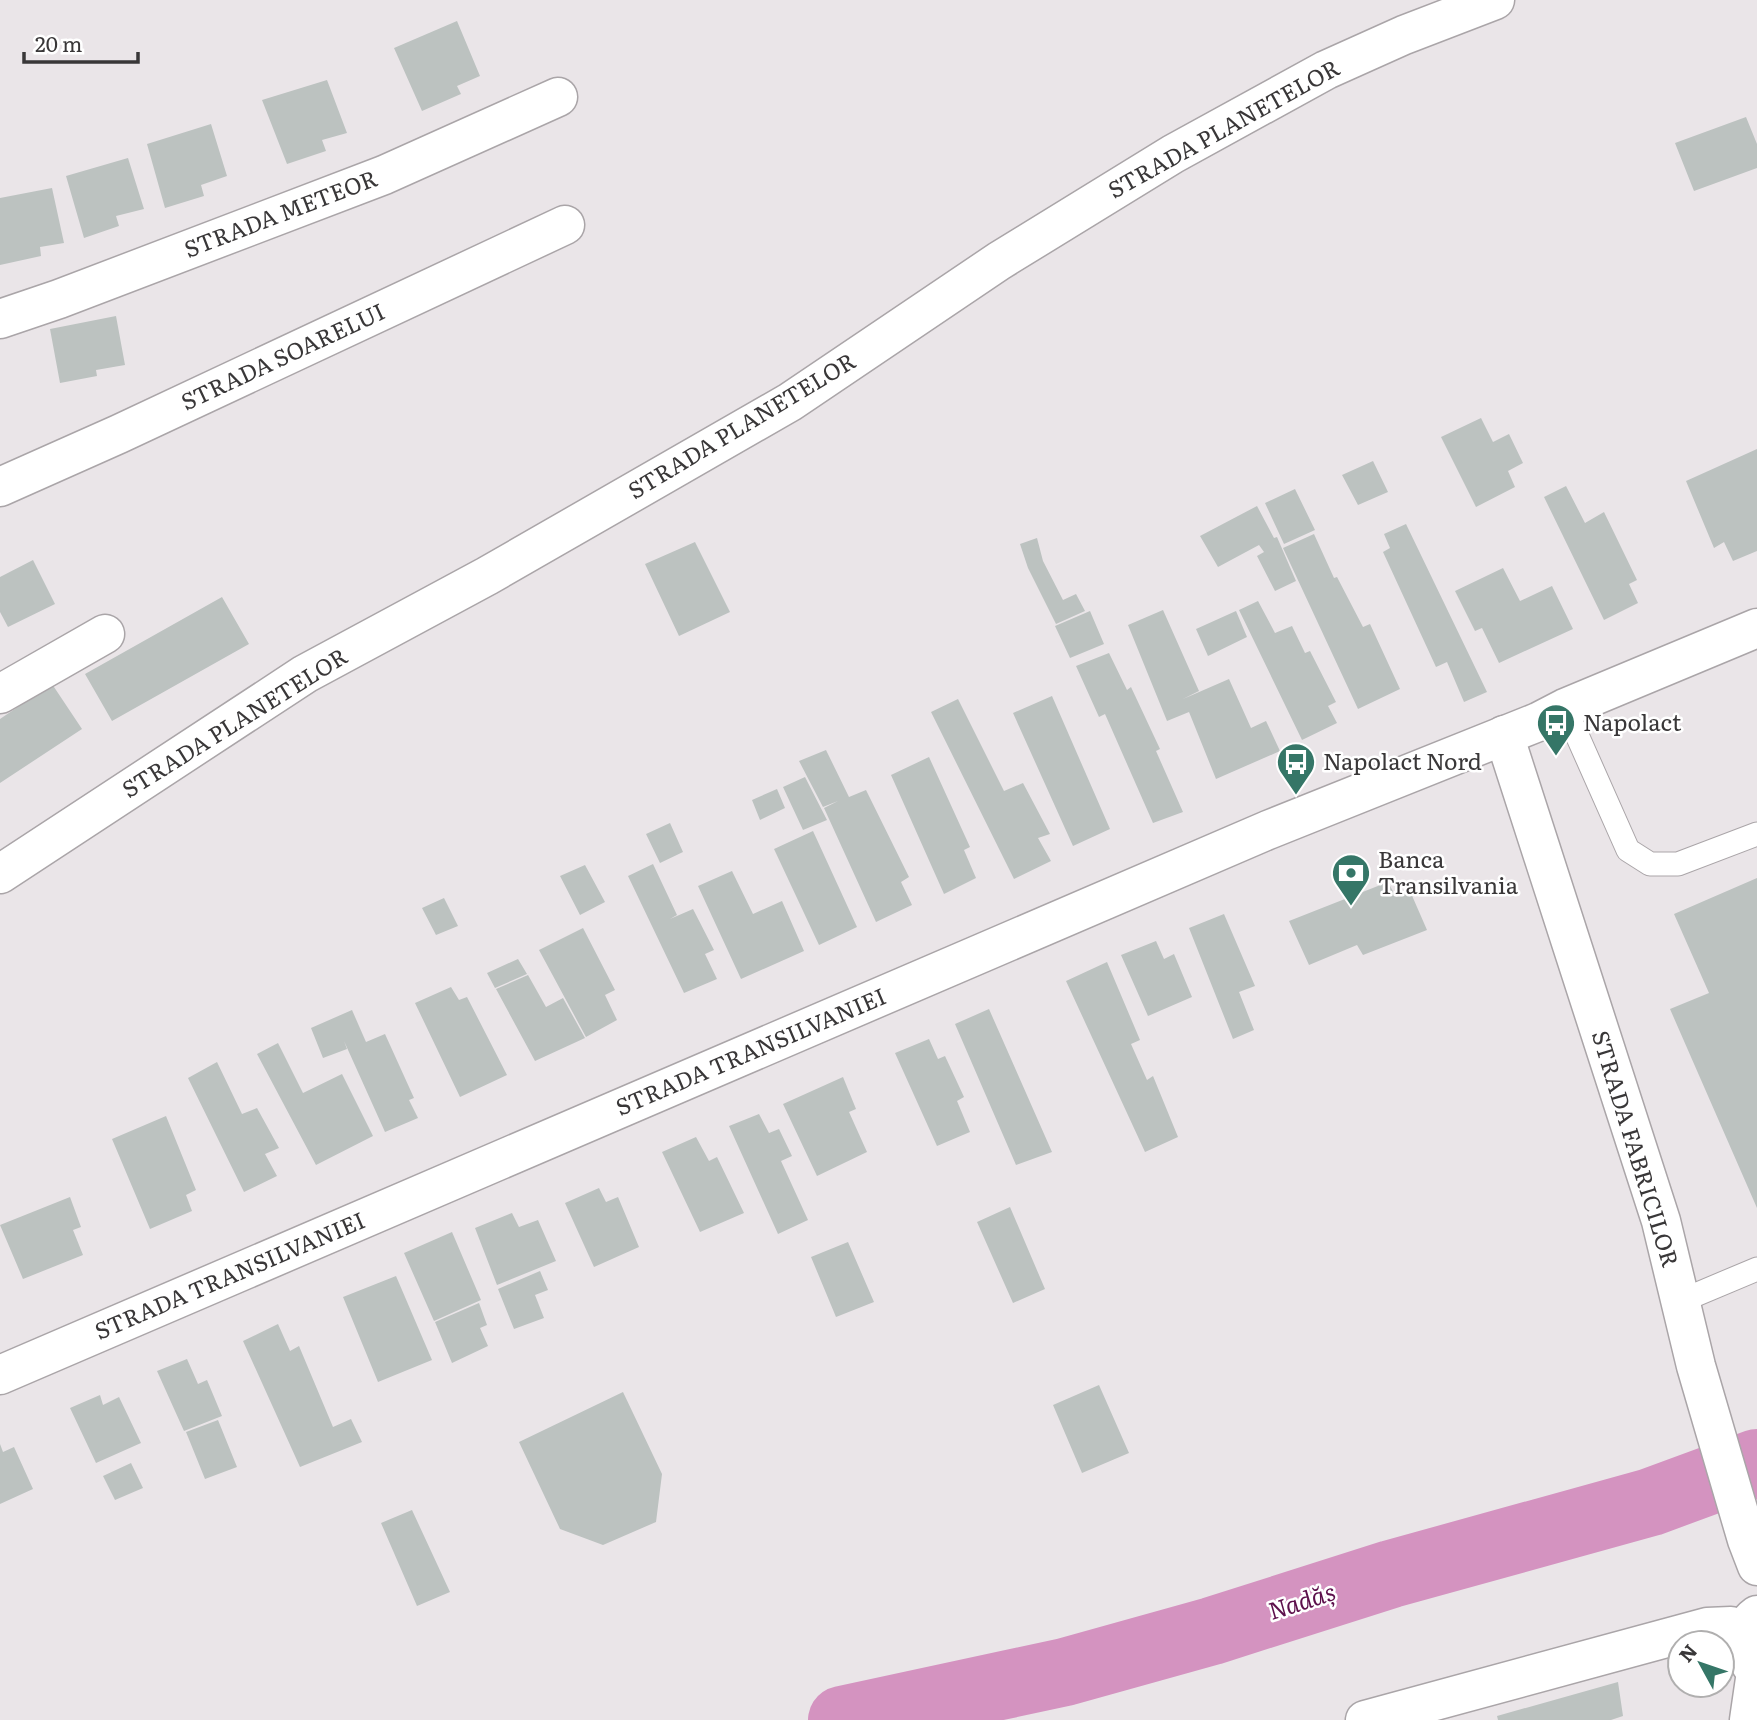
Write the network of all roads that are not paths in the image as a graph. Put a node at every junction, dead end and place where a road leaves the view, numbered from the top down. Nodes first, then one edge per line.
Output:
1 (1495, 0) edge
2 (558, 97) dead end
3 (565, 225) dead end
4 (0, 319) edge
5 (0, 487) edge
6 (1757, 628) edge
7 (105, 634) dead end
8 (0, 694) edge
9 (1564, 708) junction
10 (1504, 735) junction
11 (1757, 834) edge
12 (0, 874) edge
13 (1757, 1269) edge
14 (1681, 1301) junction
15 (0, 1375) edge
16 (1752, 1553) edge
17 (1751, 1624) edge
18 (1757, 1672) edge
19 (1365, 1720) edge
20 (1749, 1720) edge

1 - 12 street, STRADA PLANETELOR
2 - 4 street, STRADA METEOR
3 - 5 street, STRADA SOARELUI
6 - 9 street, STRADA TRANSILVANIEI
7 - 8 street
9 - 10 street, STRADA TRANSILVANIEI
9 - 11 lane
10 - 14 street, STRADA FABRICILOR
10 - 15 street, STRADA TRANSILVANIEI
13 - 14 lane
14 - 16 street, STRADA FABRICILOR
17 - 18 street
17 - 19 street
18 - 20 street

